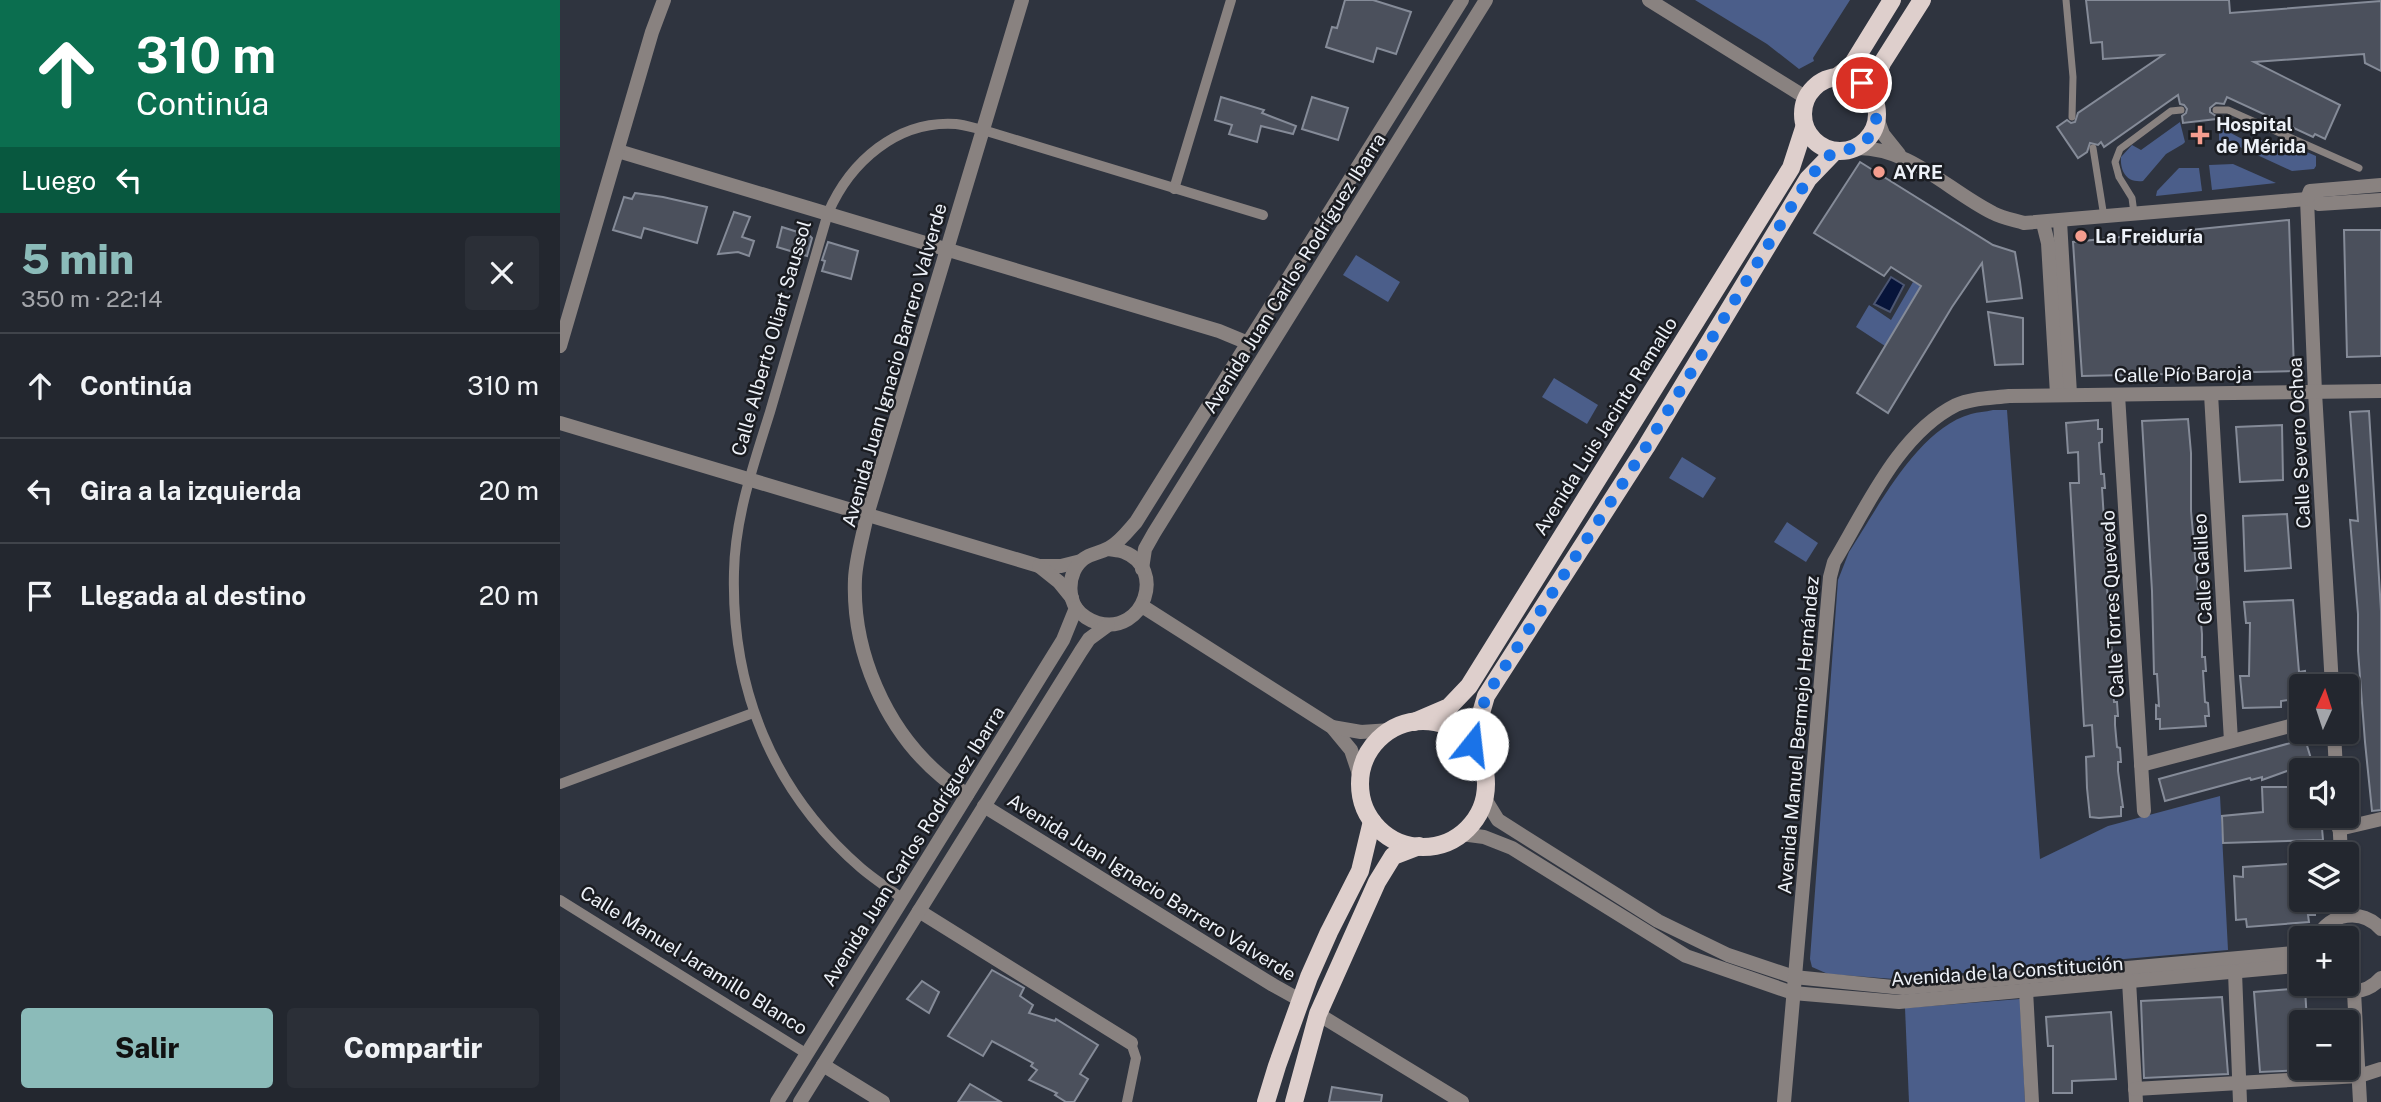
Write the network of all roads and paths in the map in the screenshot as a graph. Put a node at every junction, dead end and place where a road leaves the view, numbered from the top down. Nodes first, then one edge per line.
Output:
1 (664, 0) edge
2 (1022, 0) edge
3 (1231, 0) edge
4 (1462, 0) edge
5 (1486, 0) edge
6 (1648, 0) edge
7 (1892, 0) edge
8 (1922, 0) edge
9 (2066, 0) edge
10 (1838, 76) junction
11 (1871, 92) junction
12 (1805, 97) junction
13 (2181, 110) dead end
14 (2216, 110) dead end
15 (2072, 117) dead end
16 (1877, 118) junction
17 (1804, 128) junction
18 (983, 130) junction
19 (1856, 148) junction
20 (2093, 148) dead end
21 (618, 151) junction
22 (1835, 151) junction
23 (1900, 155) junction
24 (2359, 168) dead end
25 (2381, 185) edge
26 (1174, 189) junction
27 (2307, 199) junction
28 (2381, 200) edge
29 (828, 214) junction
30 (2134, 214) junction
31 (1263, 215) dead end
32 (2104, 217) junction
33 (2060, 221) junction
34 (2043, 223) junction
35 (947, 250) junction
36 (1248, 343) junction
37 (560, 346) edge
38 (2381, 391) edge
39 (2315, 392) junction
40 (2064, 394) junction
41 (2211, 394) junction
42 (2118, 395) junction
43 (560, 423) edge
44 (750, 480) junction
45 (867, 515) junction
46 (1108, 549) junction
47 (1081, 561) junction
48 (1038, 566) junction
49 (1142, 569) junction
50 (1074, 603) junction
51 (1142, 606) junction
52 (1108, 625) junction
53 (2331, 674) edge
54 (753, 713) junction
55 (1414, 722) junction
56 (2289, 726) edge
57 (1332, 727) junction
58 (1391, 730) junction
59 (2231, 741) junction
60 (1472, 744) junction
61 (2141, 765) junction
62 (1360, 777) junction
63 (560, 783) edge
64 (967, 794) junction
65 (1485, 799) junction
66 (984, 806) junction
67 (2144, 811) dead end
68 (2381, 819) edge
69 (1372, 821) junction
70 (2359, 821) edge
71 (1461, 834) junction
72 (1420, 846) junction
73 (904, 899) junction
74 (560, 900) edge
75 (919, 911) junction
76 (2346, 912) edge
77 (2346, 916) junction
78 (2325, 926) edge
79 (2381, 929) edge
80 (2289, 953) edge
81 (2289, 967) edge
82 (2235, 972) junction
83 (2381, 978) edge
84 (2129, 981) junction
85 (1794, 985) junction
86 (2026, 990) junction
87 (2359, 991) edge
88 (1300, 1000) junction
89 (1318, 1014) junction
90 (1131, 1044) joint
91 (807, 1054) junction
92 (823, 1065) junction
93 (2381, 1069) edge
94 (2359, 1076) joint
95 (2299, 1080) edge
96 (2239, 1084) junction
97 (2135, 1096) edge
98 (777, 1102) edge
99 (800, 1102) edge
100 (883, 1102) edge
101 (1127, 1102) edge
102 (1266, 1102) edge
103 (1294, 1102) edge
104 (1462, 1102) edge
105 (1784, 1102) edge
106 (2032, 1102) edge
107 (2240, 1102) edge
108 (2360, 1102) edge

1 - 21 street
2 - 18 street, Avenida Juan Ignacio Barrero Valverde
3 - 26 street
4 - 36 street, Avenida Juan Carlos Rodríguez Ibarra
5 - 49 street, Avenida Juan Carlos Rodríguez Ibarra
6 - 12 street
7 - 10 main road
8 - 11 main road
9 - 15 lane
10 - 11 main road
10 - 12 main road
11 - 16 main road
12 - 17 main road
13 - 30 lane
14 - 24 lane
16 - 19 main road
16 - 23 street
17 - 22 main road
17 - 55 main road, Avenida Luis Jacinto Ramallo
18 - 26 street, Calle Alberto Oliart Saussol
18 - 29 street, Calle Alberto Oliart Saussol
18 - 35 street, Avenida Juan Ignacio Barrero Valverde
19 - 22 main road
19 - 23 street
20 - 32 lane
21 - 29 street
21 - 37 street
22 - 60 main road
23 - 34 street
25 - 27 street
26 - 31 street, Calle Alberto Oliart Saussol
27 - 28 street
27 - 30 street
27 - 39 street, Calle Severo Ochoa
29 - 35 street
29 - 44 street, Calle Alberto Oliart Saussol
30 - 32 street
32 - 33 street
33 - 34 street
33 - 40 street
34 - 40 street
35 - 36 street
35 - 45 street, Avenida Juan Ignacio Barrero Valverde
36 - 46 street, Avenida Juan Carlos Rodríguez Ibarra
38 - 39 street, Calle Pío Baroja
39 - 41 street, Calle Pío Baroja
39 - 53 street, Calle Severo Ochoa
40 - 42 street, Calle Pío Baroja
40 - 85 street, Avenida Manuel Bermejo Hernández
41 - 42 street, Calle Pío Baroja
41 - 59 street, Calle Galileo
42 - 61 street, Calle Torres Quevedo
43 - 44 street
44 - 45 street
44 - 54 street, Calle Alberto Oliart Saussol
45 - 48 street
45 - 64 street, Avenida Juan Ignacio Barrero Valverde
46 - 47 street
46 - 49 street
47 - 48 street
47 - 50 street
48 - 50 street
49 - 51 street
50 - 52 street
50 - 64 street, Avenida Juan Carlos Rodríguez Ibarra
51 - 52 street
51 - 57 street
52 - 66 street, Avenida Juan Carlos Rodríguez Ibarra
54 - 63 street
54 - 73 street, Calle Alberto Oliart Saussol
55 - 58 main road
55 - 60 main road
56 - 59 street
57 - 58 street
57 - 62 street
58 - 62 main road
59 - 61 street
60 - 65 main road
61 - 67 street, Calle Torres Quevedo
62 - 69 main road
64 - 73 street, Avenida Juan Carlos Rodríguez Ibarra
65 - 71 main road
65 - 85 street, Avenida de la Constitución
66 - 75 street, Avenida Juan Carlos Rodríguez Ibarra
66 - 88 street, Avenida Juan Ignacio Barrero Valverde
68 - 70 street
69 - 72 main road
69 - 88 main road
71 - 72 main road
71 - 85 street, Avenida de la Constitución
72 - 89 main road
73 - 91 street, Avenida Juan Carlos Rodríguez Ibarra
74 - 91 street, Calle Manuel Jaramillo Blanco
75 - 90 street
75 - 92 street, Avenida Juan Carlos Rodríguez Ibarra
76 - 77 street
77 - 78 street
77 - 79 street
80 - 85 street, Avenida de la Constitución
81 - 82 street, Avenida de la Constitución
82 - 84 street, Avenida de la Constitución
82 - 96 street
83 - 87 street
84 - 86 street, Avenida de la Constitución
84 - 97 street
85 - 86 street, Avenida de la Constitución
85 - 105 street, Avenida Manuel Bermejo Hernández
86 - 106 street
88 - 102 main road
89 - 103 main road
89 - 104 street
90 - 101 street
91 - 98 street, Avenida Juan Carlos Rodríguez Ibarra
92 - 99 street, Avenida Juan Carlos Rodríguez Ibarra
92 - 100 street
93 - 94 street
94 - 108 street
95 - 96 street
96 - 97 street
96 - 107 street

